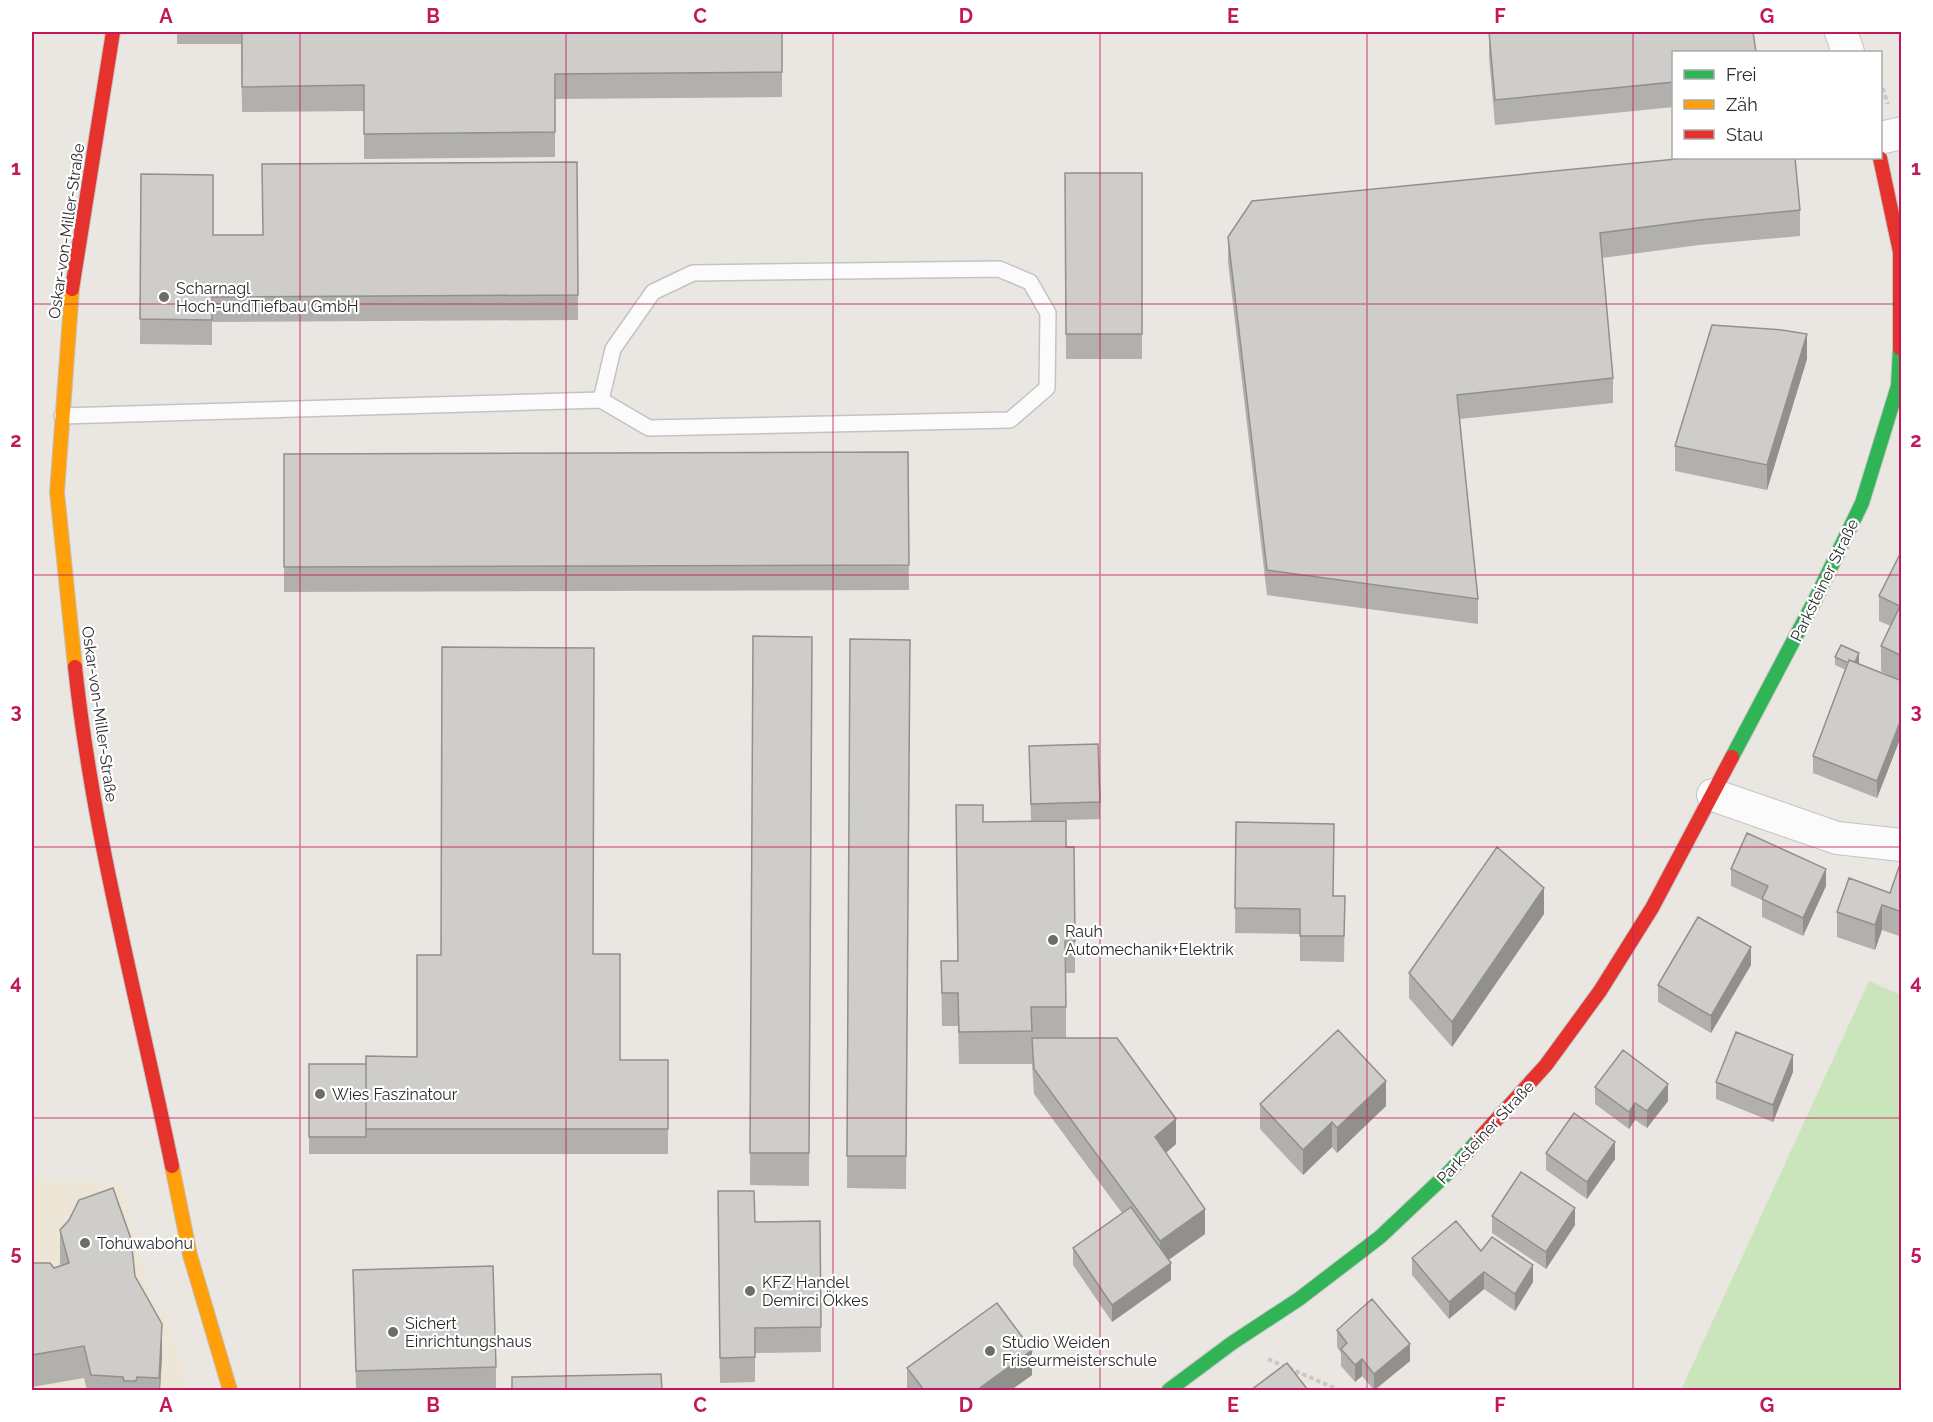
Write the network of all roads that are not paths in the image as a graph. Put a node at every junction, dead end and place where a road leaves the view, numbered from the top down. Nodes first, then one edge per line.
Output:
1 (113, 32) edge
2 (1841, 32) edge
3 (1848, 51) edge
4 (1902, 133) edge
5 (1882, 138) edge
6 (1880, 159) edge
7 (1901, 354) edge
8 (601, 400) junction
9 (63, 416) junction
10 (1713, 795) junction
11 (1902, 845) edge
12 (230, 1390) edge
13 (1169, 1390) edge

1 - 9 street, Oskar-von-Miller-Straße
2 - 3 street
4 - 5 street
6 - 7 street, Parksteiner Straße
7 - 10 street, Parksteiner Straße
8 - 8 lane
8 - 9 lane
9 - 12 street, Oskar-von-Miller-Straße
10 - 11 street
10 - 13 street, Parksteiner Straße

